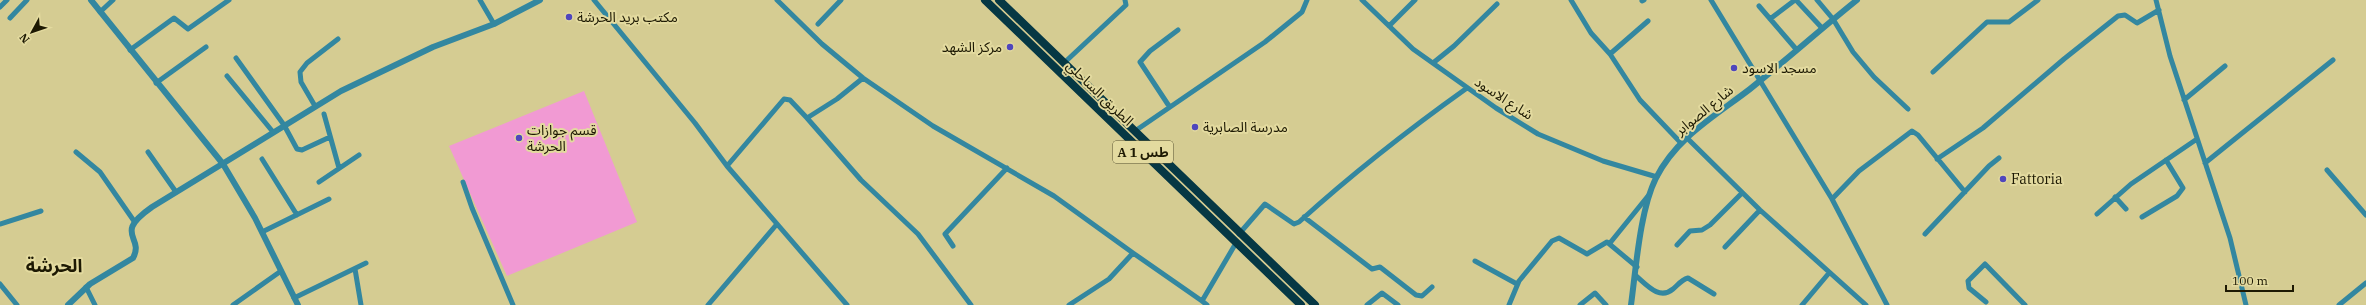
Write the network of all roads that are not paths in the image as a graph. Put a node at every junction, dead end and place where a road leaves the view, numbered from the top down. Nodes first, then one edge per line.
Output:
1 (7, 0) edge
2 (27, 0) edge
3 (91, 0) edge
4 (113, 0) edge
5 (229, 0) edge
6 (480, 0) edge
7 (540, 0) edge
8 (594, 0) edge
9 (777, 0) edge
10 (841, 0) edge
11 (985, 0) edge
12 (999, 0) edge
13 (1125, 0) edge
14 (1307, 0) edge
15 (1362, 0) edge
16 (1415, 0) edge
17 (1571, 0) edge
18 (1711, 0) edge
19 (1795, 0) edge
20 (1817, 0) edge
21 (1857, 0) edge
22 (2038, 0) edge
23 (2157, 1) edge
24 (1497, 4) dead end
25 (1759, 6) dead end
26 (0, 7) edge
27 (2158, 10) junction
28 (100, 12) junction
29 (10, 18) dead end
30 (1770, 19) junction
31 (1833, 19) junction
32 (1648, 21) dead end
33 (494, 24) junction
34 (818, 24) dead end
35 (1389, 26) junction
36 (1822, 28) junction
37 (1178, 30) dead end
38 (338, 39) dead end
39 (1043, 44) junction
40 (206, 47) dead end
41 (130, 50) junction
42 (1037, 50) junction
43 (1796, 50) junction
44 (1610, 54) junction
45 (236, 58) dead end
46 (2333, 60) dead end
47 (1064, 63) junction
48 (1433, 63) junction
49 (2225, 66) dead end
50 (1933, 72) dead end
51 (227, 76) dead end
52 (863, 78) junction
53 (1759, 81) junction
54 (156, 83) junction
55 (1467, 88) junction
56 (2184, 100) junction
57 (315, 106) junction
58 (1169, 106) junction
59 (1908, 109) dead end
60 (324, 114) dead end
61 (807, 118) junction
62 (284, 125) junction
63 (1135, 131) junction
64 (272, 132) junction
65 (330, 137) junction
66 (1686, 137) junction
67 (2198, 139) junction
68 (1681, 143) junction
69 (76, 152) dead end
70 (148, 152) dead end
71 (359, 155) dead end
72 (1999, 158) dead end
73 (262, 159) dead end
74 (1937, 159) junction
75 (2166, 160) junction
76 (2205, 163) junction
77 (223, 164) junction
78 (727, 166) junction
79 (339, 168) junction
80 (1007, 168) junction
81 (2327, 170) dead end
82 (1657, 177) junction
83 (319, 182) dead end
84 (464, 182) dead end
85 (176, 192) junction
86 (1965, 192) junction
87 (1742, 193) junction
88 (1649, 195) junction
89 (2115, 197) junction
90 (329, 199) dead end
91 (1832, 199) junction
92 (2126, 209) dead end
93 (1760, 210) junction
94 (41, 211) dead end
95 (2097, 214) dead end
96 (297, 215) junction
97 (2366, 215) edge
98 (1304, 217) junction
99 (2142, 217) dead end
100 (134, 221) junction
101 (0, 224) edge
102 (777, 224) junction
103 (262, 232) junction
104 (1239, 234) junction
105 (1925, 234) dead end
106 (1236, 243) junction
107 (1610, 243) junction
108 (1676, 244) dead end
109 (953, 246) dead end
110 (1725, 247) dead end
111 (1133, 253) junction
112 (1475, 262) dead end
113 (366, 263) dead end
114 (1637, 268) junction
115 (355, 269) junction
116 (281, 271) junction
117 (1829, 273) junction
118 (1635, 275) junction
119 (2366, 283) edge
120 (0, 284) edge
121 (1517, 284) junction
122 (86, 287) junction
123 (1432, 287) dead end
124 (1714, 294) dead end
125 (294, 298) junction
126 (1202, 301) junction
127 (1986, 302) dead end
128 (17, 305) edge
129 (68, 305) edge
130 (95, 305) edge
131 (233, 305) edge
132 (298, 305) edge
133 (361, 305) edge
134 (513, 305) edge
135 (708, 305) edge
136 (847, 305) edge
137 (972, 305) edge
138 (1069, 305) edge
139 (1207, 305) edge
140 (1301, 305) edge
141 (1315, 305) edge
142 (1367, 305) edge
143 (1398, 305) edge
144 (1509, 305) edge
145 (1580, 305) edge
146 (1606, 305) edge
147 (1631, 305) edge
148 (1802, 305) edge
149 (1866, 305) edge
150 (1887, 305) edge
151 (2025, 305) edge
152 (2246, 305) edge
153 (2339, 305) edge

1 - 26 street
2 - 29 street
3 - 28 street
4 - 28 street
5 - 41 street
6 - 33 street
7 - 33 street
8 - 78 street
9 - 52 street
10 - 34 street
11 - 42 highway, الطريق الساحلي / A 1 طس
12 - 39 highway, الطريق الساحلي
13 - 47 street
14 - 58 street
15 - 35 street, شارع الاسود
16 - 35 street
17 - 44 street
18 - 53 street
19 - 30 street
19 - 36 street
20 - 31 street
21 - 31 street, شارع الصوابر
22 - 50 street
23 - 27 street
24 - 48 street
25 - 30 street
27 - 56 street
27 - 74 street
28 - 41 street
30 - 43 street
31 - 36 street, شارع الصوابر
31 - 59 street
32 - 44 street
33 - 57 street
35 - 48 street, شارع الاسود
36 - 43 street, شارع الصوابر
37 - 58 street
38 - 57 street
39 - 42 highway
39 - 47 highway, الطريق الساحلي
40 - 54 street
41 - 54 street
42 - 106 highway, الطريق الساحلي / A 1 طس
43 - 53 street, شارع الصوابر
44 - 68 street
45 - 62 street
46 - 76 street
47 - 63 highway, الطريق الساحلي
48 - 55 street, شارع الاسود
49 - 56 street
51 - 64 street
52 - 61 street
52 - 80 street
53 - 66 street, شارع الصوابر
53 - 91 street
54 - 77 street
55 - 82 street, شارع الاسود
55 - 98 street
56 - 67 street
57 - 62 street
58 - 63 street
60 - 65 street
61 - 78 street
61 - 137 street
62 - 64 street
62 - 65 street
63 - 104 highway, الطريق الساحلي
64 - 77 street
65 - 79 street
66 - 68 street, شارع الصوابر
66 - 87 street
67 - 75 street
67 - 76 street
68 - 82 street, شارع الصوابر
69 - 100 street
70 - 85 street
71 - 79 street
72 - 86 street
73 - 96 street
74 - 86 street
74 - 91 street
75 - 89 street
75 - 99 street
76 - 152 street
77 - 85 street
77 - 103 street
78 - 102 street
79 - 83 street
80 - 109 street
80 - 111 street
81 - 97 street
82 - 88 street, شارع الصوابر
84 - 134 street
85 - 100 street
86 - 105 street
87 - 93 street
87 - 108 street
88 - 107 street
88 - 114 street, شارع الصوابر
89 - 92 street
89 - 95 street
90 - 96 street
91 - 150 street
93 - 110 street
93 - 117 street
94 - 101 street
96 - 103 street
98 - 104 street
98 - 123 street
100 - 122 street
102 - 135 street
102 - 136 street
103 - 116 street
104 - 141 highway, الطريق الساحلي
106 - 126 street
106 - 140 highway, الطريق الساحلي / A 1 طس
107 - 114 street
107 - 121 street
111 - 126 street
111 - 138 street
112 - 121 street
113 - 115 street
114 - 118 street, شارع الصوابر
115 - 125 street
115 - 133 street
116 - 125 street
116 - 131 street
117 - 148 street
117 - 149 street
118 - 124 street
118 - 147 street, شارع الصوابر
119 - 153 street
120 - 128 street
121 - 144 street
122 - 129 street
122 - 130 street
125 - 132 street
126 - 139 street
127 - 151 street
142 - 143 street
145 - 146 street

